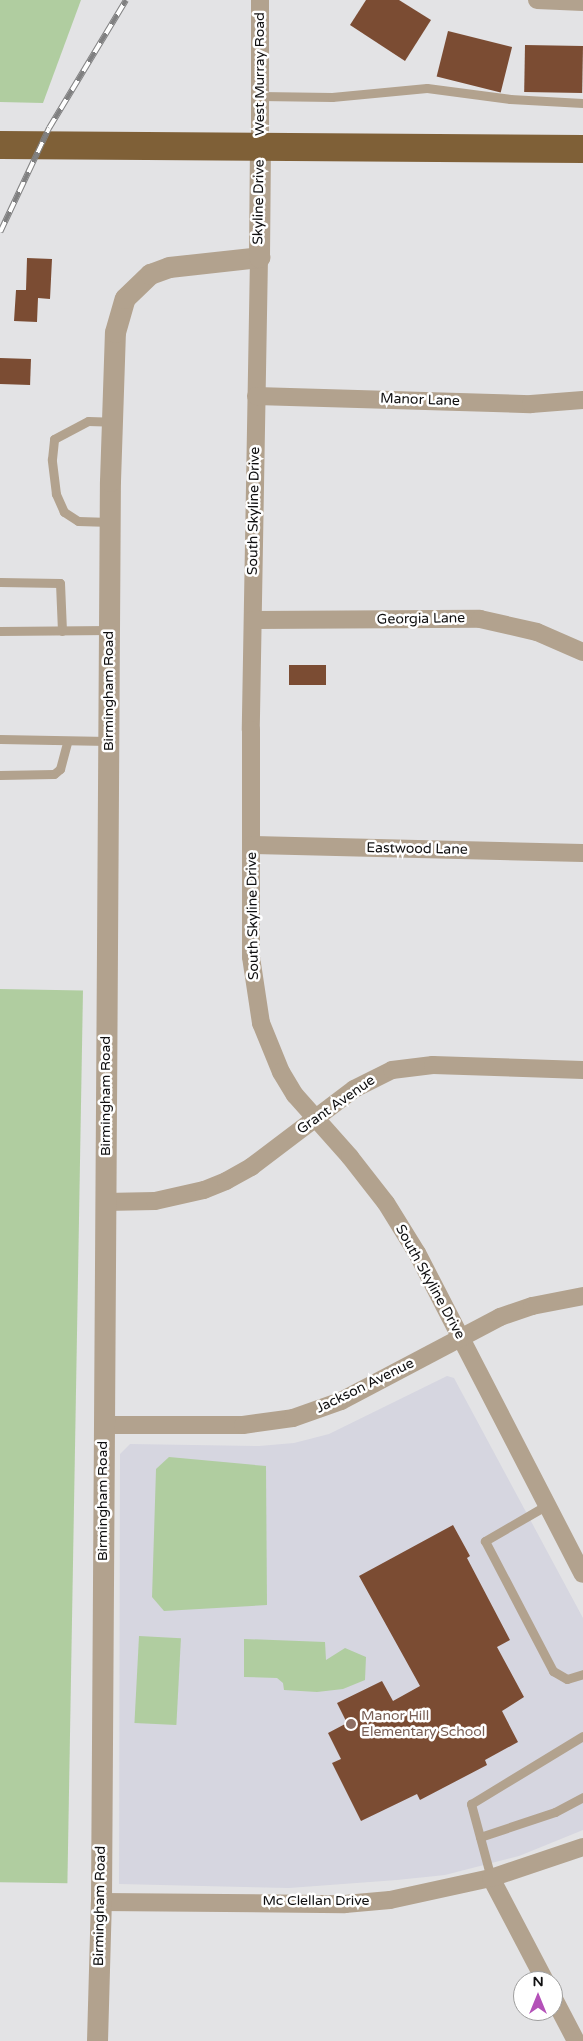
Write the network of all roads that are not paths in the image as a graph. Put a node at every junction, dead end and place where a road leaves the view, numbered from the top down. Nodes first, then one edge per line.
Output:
1 (260, 0) edge
2 (537, 0) edge
3 (583, 2) edge
4 (260, 96) junction
5 (583, 103) edge
6 (0, 145) edge
7 (260, 147) junction
8 (583, 149) edge
9 (259, 257) junction
10 (256, 396) junction
11 (583, 400) edge
12 (112, 422) junction
13 (110, 522) junction
14 (0, 582) edge
15 (253, 620) junction
16 (62, 630) junction
17 (109, 630) junction
18 (0, 631) edge
19 (583, 652) edge
20 (0, 739) edge
21 (108, 741) junction
22 (67, 742) junction
23 (0, 775) edge
24 (252, 845) junction
25 (583, 853) edge
26 (583, 1070) edge
27 (316, 1118) junction
28 (106, 1202) junction
29 (583, 1296) edge
30 (460, 1338) junction
31 (104, 1425) junction
32 (547, 1505) junction
33 (581, 1565) edge
34 (583, 1674) edge
35 (583, 1736) edge
36 (583, 1798) edge
37 (480, 1837) junction
38 (583, 1847) edge
39 (491, 1878) junction
40 (101, 1902) junction
41 (540, 1971) edge
42 (563, 2016) edge
43 (97, 2041) edge
44 (576, 2041) edge

1 - 4 street, West Murray Road
2 - 3 street
4 - 5 lane
4 - 7 street, West Murray Road
6 - 7 highway
7 - 8 highway
7 - 9 street, Skyline Drive
9 - 10 street, South Skyline Drive
9 - 12 street, Birmingham Road
10 - 11 street, Manor Lane
10 - 15 street, South Skyline Drive
12 - 13 street, Birmingham Road
12 - 13 lane
13 - 17 street, Birmingham Road
14 - 16 lane
15 - 19 street, Georgia Lane
15 - 24 street, South Skyline Drive
16 - 17 lane
16 - 18 lane
17 - 21 street, Birmingham Road
20 - 22 lane
21 - 22 lane
21 - 28 street, Birmingham Road
22 - 23 lane
24 - 25 street, Eastwood Lane
24 - 27 street, South Skyline Drive
26 - 27 street, Grant Avenue
27 - 28 street, Grant Avenue
27 - 30 street, South Skyline Drive
28 - 31 street, Birmingham Road
29 - 30 street, Jackson Avenue
30 - 31 street, Jackson Avenue
30 - 32 street, South Skyline Drive
31 - 40 street, Birmingham Road
32 - 33 street, South Skyline Drive
32 - 34 lane
35 - 37 lane
36 - 37 lane
37 - 39 lane
38 - 39 street, Mc Clellan Drive
39 - 40 street, Mc Clellan Drive
39 - 41 street
40 - 43 street, Birmingham Road
42 - 44 street

